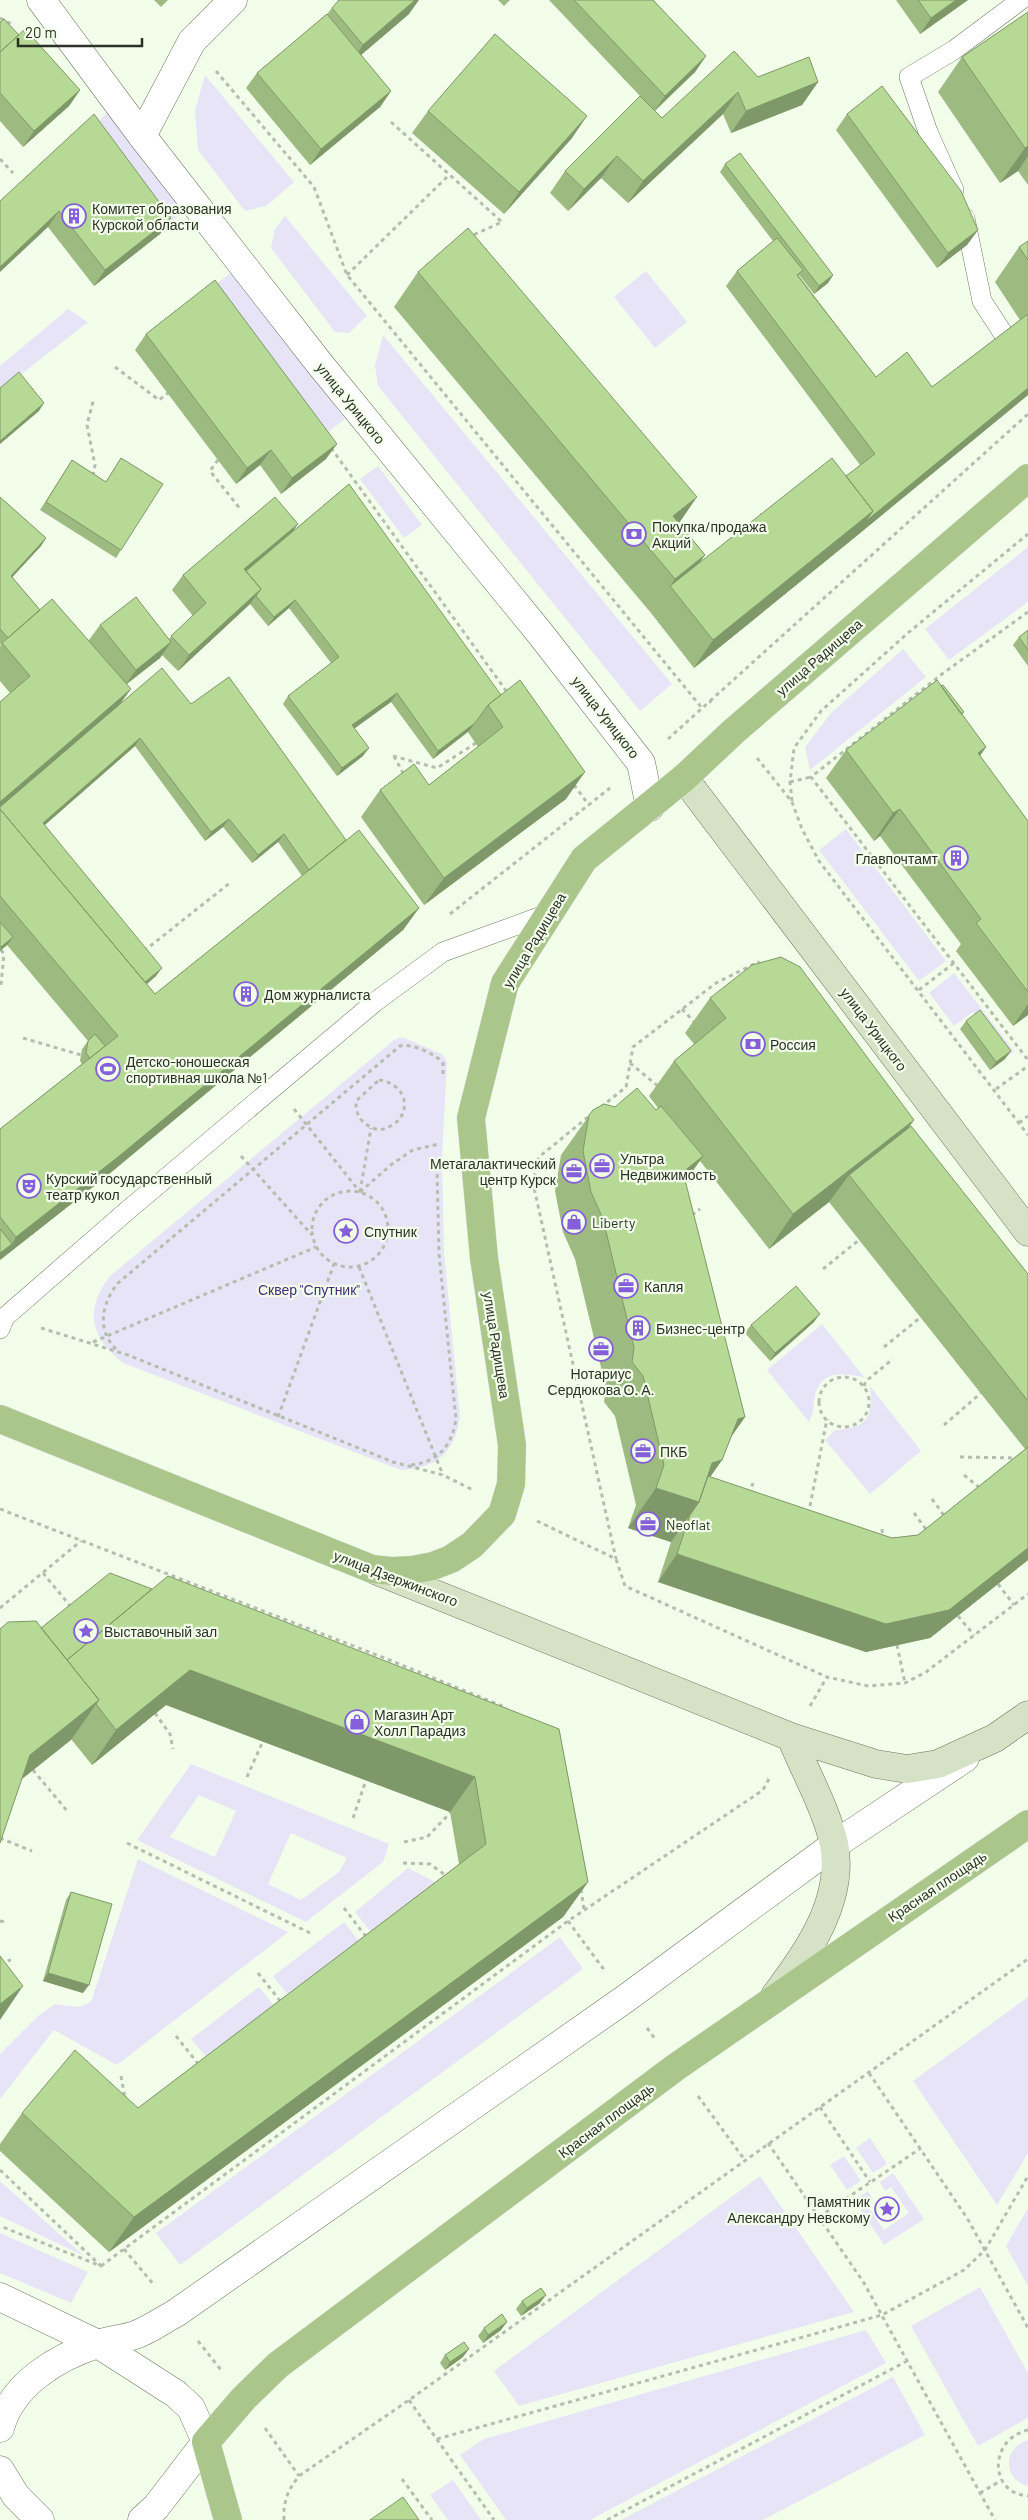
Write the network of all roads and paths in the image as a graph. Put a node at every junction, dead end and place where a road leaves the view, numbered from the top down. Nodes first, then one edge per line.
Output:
1 (233, 0) edge
2 (1021, 0) edge
3 (48, 10) edge
4 (0, 18) edge
5 (192, 41) junction
6 (391, 122) dead end
7 (142, 136) junction
8 (0, 159) edge
9 (13, 173) dead end
10 (449, 174) junction
11 (470, 237) edge
12 (347, 276) junction
13 (1006, 338) edge
14 (115, 367) dead end
15 (168, 393) dead end
16 (94, 398) dead end
17 (1028, 414) edge
18 (327, 443) edge
19 (218, 460) dead end
20 (1028, 478) edge
21 (91, 484) edge
22 (241, 510) dead end
23 (1028, 534) edge
24 (1028, 612) edge
25 (513, 700) edge
26 (710, 701) junction
27 (702, 708) junction
28 (734, 731) junction
29 (476, 743) dead end
30 (641, 763) junction
31 (405, 777) edge
32 (811, 777) junction
33 (684, 778) junction
34 (571, 781) edge
35 (790, 782) junction
36 (792, 802) junction
37 (589, 805) junction
38 (650, 807) junction
39 (231, 882) dead end
40 (550, 913) junction
41 (443, 919) dead end
42 (1, 950) edge
43 (139, 954) edge
44 (954, 963) junction
45 (765, 967) edge
46 (1, 985) dead end
47 (919, 990) junction
48 (682, 1009) junction
49 (696, 1025) dead end
50 (23, 1038) dead end
51 (81, 1055) dead end
52 (1028, 1060) edge
53 (630, 1063) junction
54 (1028, 1066) edge
55 (443, 1080) dead end
56 (276, 1086) junction
57 (660, 1087) dead end
58 (996, 1090) junction
59 (599, 1109) edge
60 (591, 1115) edge
61 (1028, 1116) edge
62 (471, 1118) junction
63 (306, 1123) junction
64 (1019, 1123) junction
65 (371, 1128) junction
66 (220, 1133) junction
67 (568, 1134) junction
68 (439, 1135) dead end
69 (1028, 1135) edge
70 (572, 1139) dead end
71 (438, 1144) junction
72 (438, 1150) dead end
73 (437, 1164) dead end
74 (253, 1168) junction
75 (360, 1192) junction
76 (700, 1209) edge
77 (686, 1220) edge
78 (1028, 1232) edge
79 (312, 1235) junction
80 (859, 1240) dead end
81 (316, 1247) junction
82 (334, 1264) junction
83 (359, 1267) junction
84 (823, 1269) dead end
85 (921, 1317) dead end
86 (0, 1329) edge
87 (106, 1336) junction
88 (92, 1343) dead end
89 (884, 1347) dead end
90 (128, 1355) dead end
91 (893, 1359) dead end
92 (864, 1386) junction
93 (980, 1393) dead end
94 (278, 1417) dead end
95 (827, 1419) junction
96 (1, 1422) edge
97 (944, 1424) dead end
98 (960, 1457) dead end
99 (435, 1458) junction
100 (1022, 1458) edge
101 (407, 1466) dead end
102 (443, 1475) dead end
103 (964, 1475) dead end
104 (753, 1483) dead end
105 (985, 1493) edge
106 (932, 1499) dead end
107 (746, 1502) edge
108 (810, 1506) dead end
109 (0, 1509) edge
110 (914, 1513) dead end
111 (949, 1522) edge
112 (882, 1530) dead end
113 (932, 1536) edge
114 (81, 1541) junction
115 (884, 1547) edge
116 (616, 1558) dead end
117 (372, 1569) junction
118 (43, 1572) junction
119 (998, 1584) edge
120 (1014, 1605) dead end
121 (71, 1607) edge
122 (0, 1608) edge
123 (958, 1616) edge
124 (974, 1635) dead end
125 (897, 1645) edge
126 (388, 1659) junction
127 (383, 1668) edge
128 (827, 1677) dead end
129 (905, 1683) dead end
130 (509, 1709) edge
131 (155, 1713) edge
132 (1028, 1715) edge
133 (791, 1737) junction
134 (996, 1738) junction
135 (263, 1741) edge
136 (173, 1748) dead end
137 (33, 1770) edge
138 (247, 1777) dead end
139 (366, 1780) edge
140 (68, 1812) dead end
141 (450, 1812) edge
142 (353, 1818) dead end
143 (1028, 1824) edge
144 (0, 1838) edge
145 (404, 1842) dead end
146 (127, 1843) dead end
147 (834, 1845) junction
148 (32, 1851) dead end
149 (403, 1863) dead end
150 (449, 1878) edge
151 (579, 1881) edge
152 (344, 1908) dead end
153 (584, 1910) junction
154 (0, 1921) edge
155 (5, 1922) dead end
156 (310, 1933) dead end
157 (368, 1939) edge
158 (1028, 1959) edge
159 (11, 1960) dead end
160 (0, 1963) edge
161 (258, 1973) dead end
162 (771, 2000) junction
163 (282, 2003) edge
164 (176, 2036) dead end
165 (200, 2066) edge
166 (869, 2072) junction
167 (121, 2076) dead end
168 (126, 2100) edge
169 (820, 2106) junction
170 (768, 2143) junction
171 (921, 2148) junction
172 (0, 2170) edge
173 (1028, 2176) edge
174 (870, 2182) junction
175 (819, 2217) junction
176 (0, 2226) edge
177 (124, 2249) junction
178 (985, 2250) junction
179 (102, 2266) junction
180 (0, 2297) edge
181 (176, 2313) junction
182 (882, 2315) junction
183 (1028, 2327) edge
184 (98, 2344) junction
185 (907, 2361) junction
186 (244, 2398) junction
187 (409, 2400) junction
188 (0, 2428) edge
189 (1028, 2430) edge
190 (438, 2439) junction
191 (206, 2442) junction
192 (0, 2470) edge
193 (299, 2476) junction
194 (402, 2479) dead end
195 (1002, 2480) junction
196 (980, 2493) junction
197 (1028, 2496) edge
198 (40, 2520) edge
199 (142, 2520) edge
200 (228, 2520) edge
201 (284, 2520) edge
202 (432, 2520) edge
203 (494, 2520) edge
204 (606, 2520) edge
205 (995, 2520) edge

1 - 5 street
2 - 13 lane
3 - 4 path
3 - 7 street, улица Урицкого
5 - 7 street
5 - 12 path
6 - 10 path
7 - 30 street, улица Урицкого
8 - 9 path
10 - 11 path
10 - 12 path
12 - 27 path
14 - 15 path
16 - 21 path
17 - 26 path
18 - 25 path
19 - 22 path
20 - 28 main road, улица Радищева
23 - 35 path
24 - 32 path
26 - 27 path
26 - 28 path
27 - 30 path
28 - 33 main road, улица Радищева
28 - 36 path
29 - 31 path
30 - 37 path
30 - 38 street, улица Урицкого
32 - 35 path
32 - 44 path
33 - 38 main road, улица Радищева
33 - 78 main road, улица Урицкого
34 - 37 path
35 - 36 path
36 - 47 path
37 - 41 path
38 - 40 main road, улица Радищева
39 - 43 path
40 - 56 lane
40 - 62 main road, улица Радищева
42 - 46 path
44 - 47 path
44 - 52 path
45 - 48 path
47 - 58 path
48 - 49 path
48 - 53 path
50 - 51 path
53 - 57 path
53 - 59 path
54 - 58 path
55 - 63 path
56 - 63 path
56 - 66 lane
58 - 64 path
60 - 67 path
61 - 64 path
62 - 71 path
62 - 117 main road, улица Радищева
63 - 74 path
63 - 75 path
64 - 69 path
65 - 65 path
65 - 75 path
66 - 74 path
66 - 86 lane
67 - 70 path
67 - 116 path
68 - 71 path
71 - 72 path
71 - 75 path
73 - 99 path
74 - 79 path
74 - 87 path
75 - 79 path
75 - 83 path
76 - 77 path
79 - 81 path
80 - 84 path
81 - 82 path
81 - 87 path
82 - 83 path
82 - 94 path
83 - 99 path
85 - 89 path
87 - 88 path
87 - 90 path
91 - 92 path
92 - 95 path
92 - 95 path
93 - 97 path
95 - 108 path
96 - 117 main road, улица Дзержинского
98 - 100 path
99 - 101 path
99 - 102 path
103 - 105 path
104 - 107 path
106 - 111 path
109 - 114 path
110 - 113 path
112 - 115 path
114 - 118 path
114 - 126 path
117 - 133 main road, улица Дзержинского
118 - 121 path
118 - 122 path
119 - 120 path
123 - 124 path
125 - 129 path
126 - 127 path
126 - 130 path
128 - 133 path
131 - 136 path
132 - 134 main road, улица Дзержинского
133 - 134 main road, улица Дзержинского
133 - 147 main road
133 - 153 path
134 - 147 street
135 - 138 path
137 - 140 path
139 - 142 path
141 - 145 path
143 - 162 main road, Красная площадь
144 - 148 path
146 - 156 path
147 - 162 main road
147 - 181 street
149 - 150 path
151 - 153 path
152 - 157 path
153 - 177 path
154 - 155 path
158 - 166 path
159 - 160 path
161 - 163 path
162 - 186 main road, Красная площадь
164 - 165 path
166 - 169 path
166 - 171 path
167 - 168 path
169 - 170 path
169 - 174 path
170 - 175 path
170 - 187 path
171 - 174 path
171 - 178 path
172 - 179 path
173 - 178 path
174 - 175 path
175 - 182 path
176 - 179 path
177 - 179 path
177 - 181 path
178 - 182 path
178 - 183 path
180 - 184 street
181 - 184 street
181 - 186 path
182 - 185 path
182 - 190 path
184 - 188 street
184 - 191 street
185 - 196 path
185 - 204 path
186 - 191 main road, Красная площадь
186 - 193 path
187 - 190 path
187 - 193 path
189 - 195 path
190 - 203 path
191 - 199 street
191 - 200 main road
192 - 198 street
193 - 201 path
194 - 202 path
195 - 196 path
195 - 197 path
196 - 205 path

